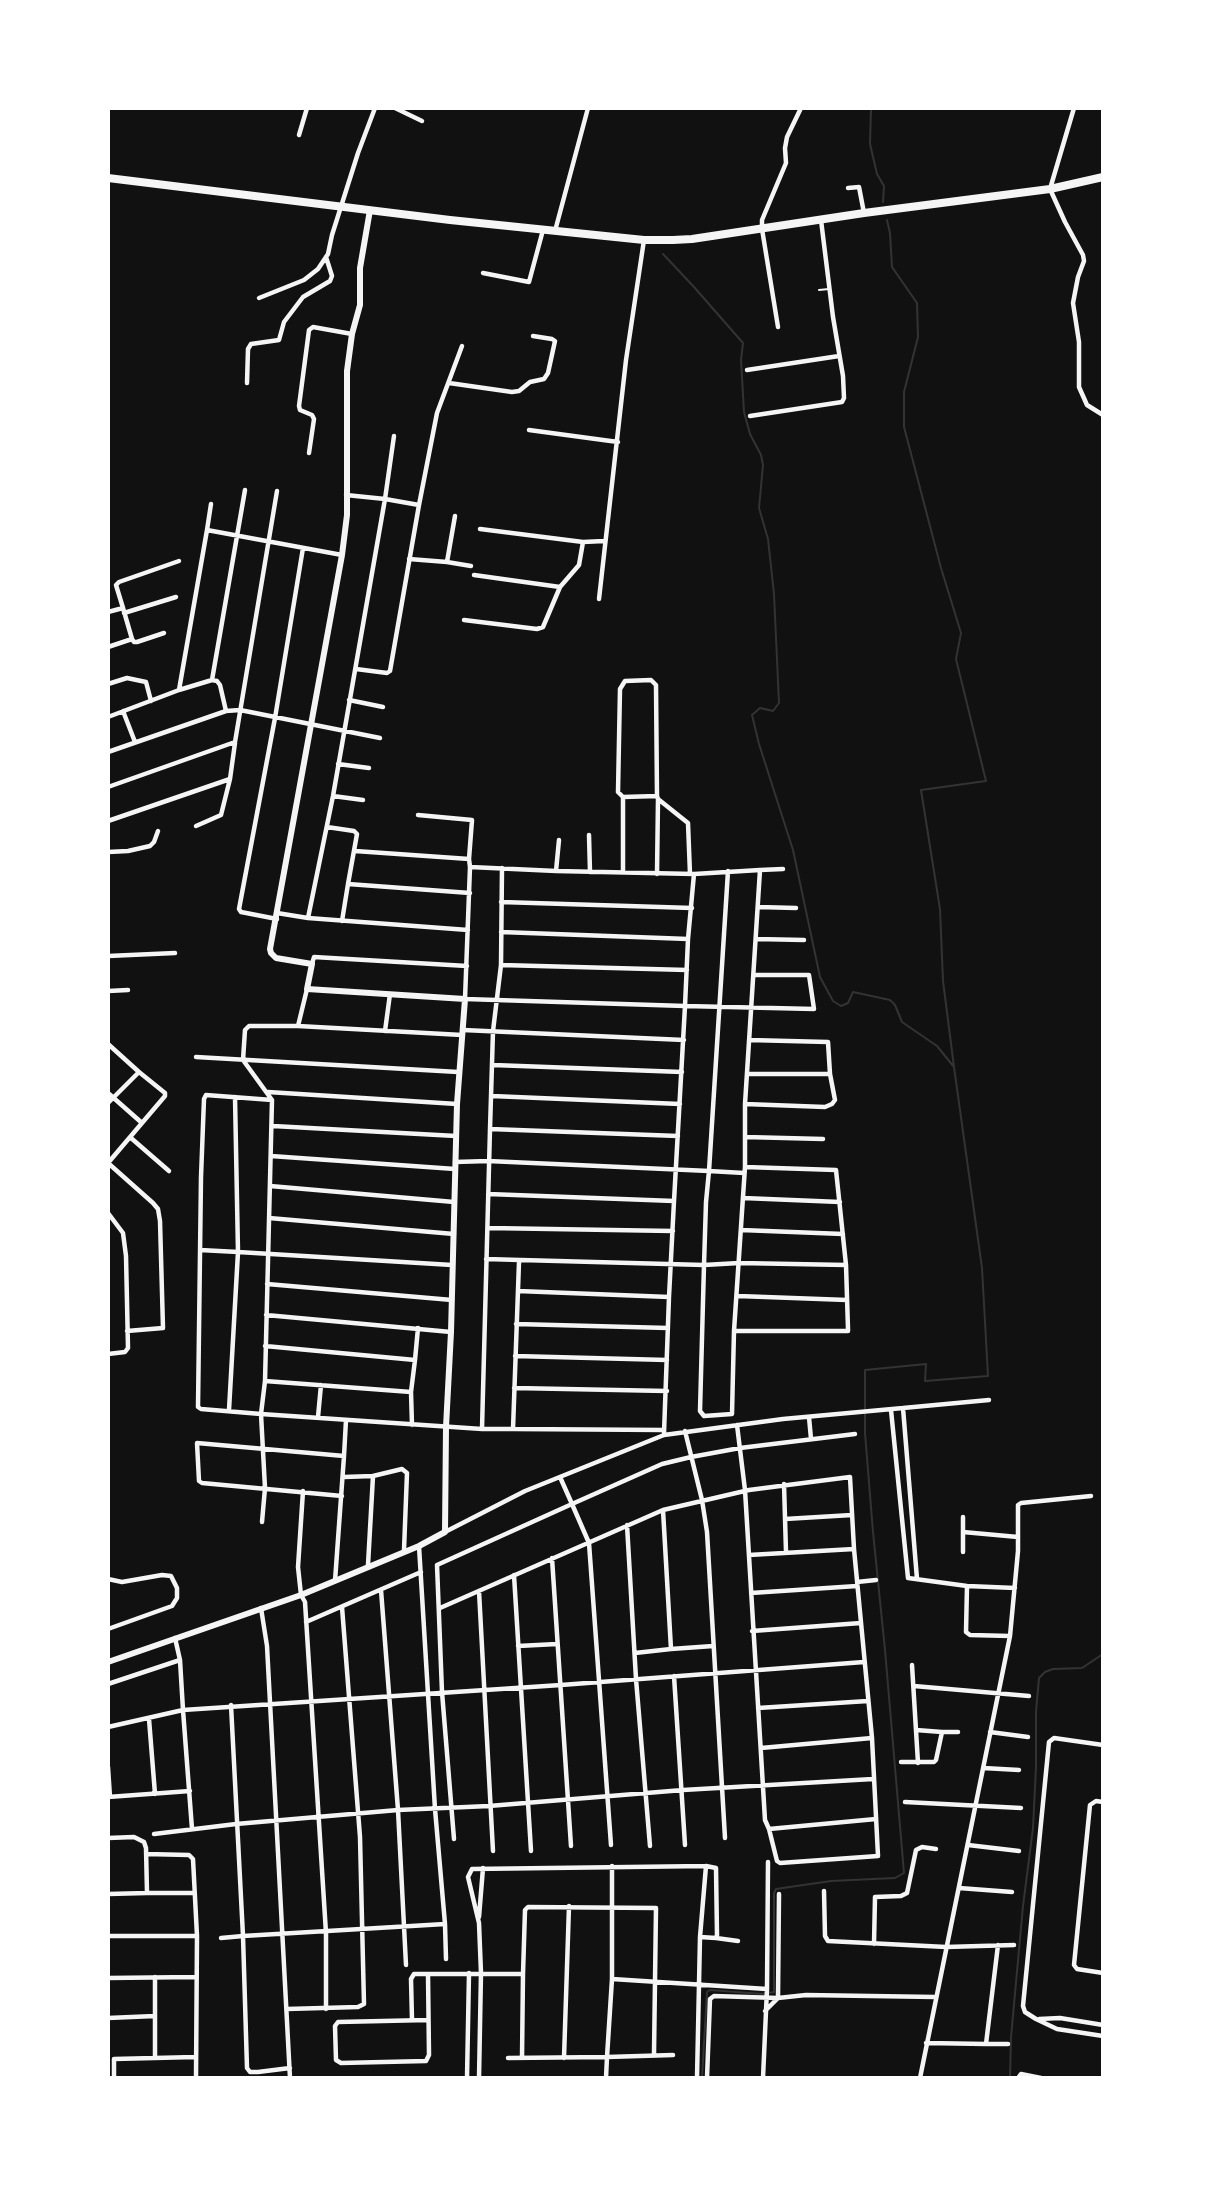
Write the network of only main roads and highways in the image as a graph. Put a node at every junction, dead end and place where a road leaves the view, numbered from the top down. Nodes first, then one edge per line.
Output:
1 (1103, 177) edge
2 (108, 178) edge

1 - 2 highway

